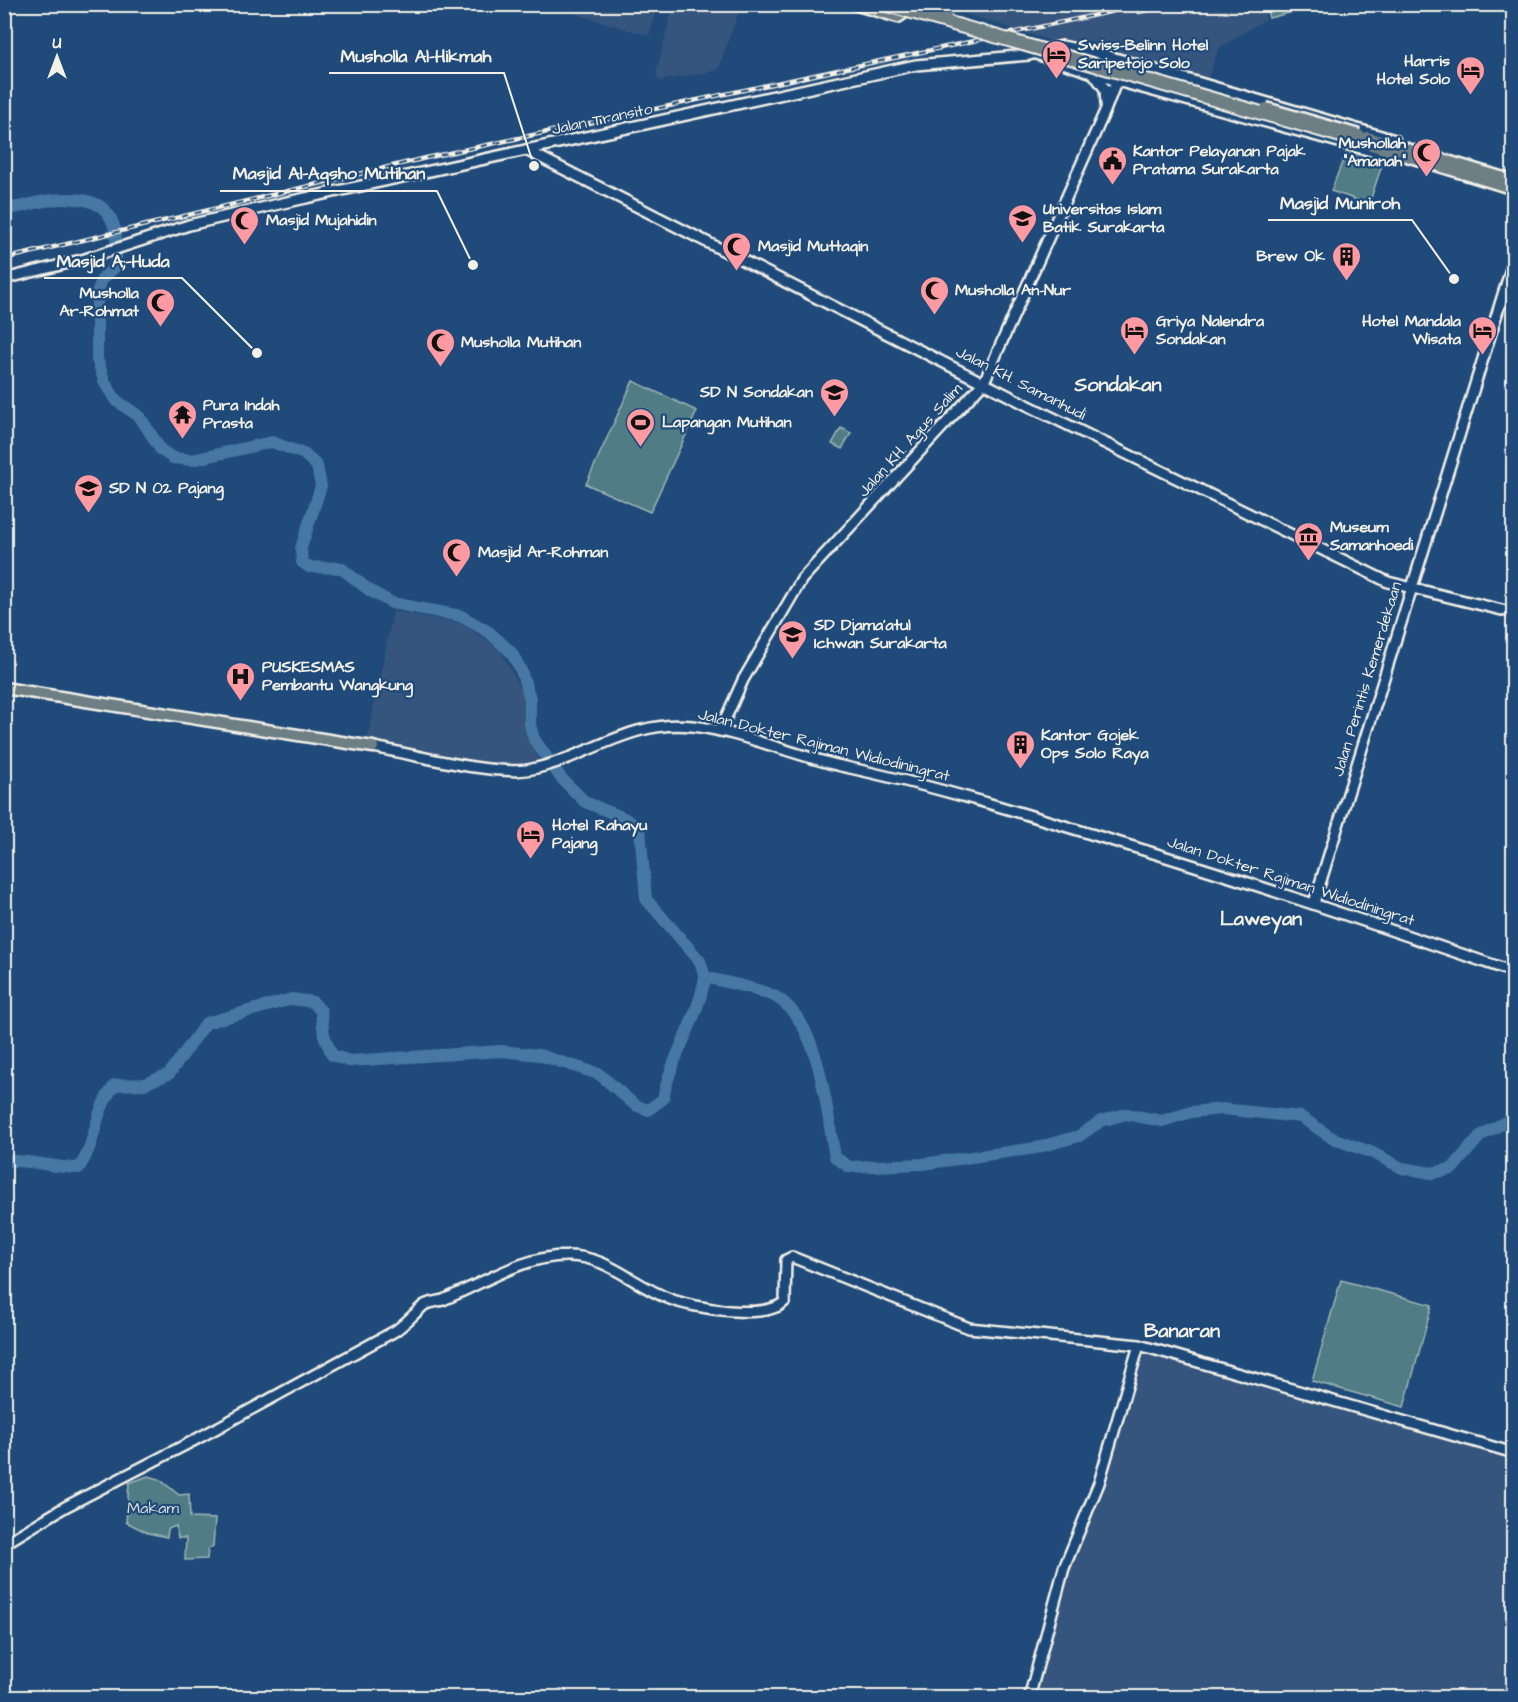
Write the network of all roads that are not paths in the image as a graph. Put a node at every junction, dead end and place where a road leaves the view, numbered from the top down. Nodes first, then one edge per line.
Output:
1 (854, 4) edge
2 (884, 4) edge
3 (907, 4) edge
4 (1056, 48) junction
5 (1036, 54) junction
6 (1053, 60) junction
7 (1124, 61) junction
8 (1094, 74) junction
9 (1117, 81) junction
10 (1106, 108) junction
11 (1358, 138) junction
12 (526, 150) junction
13 (1420, 152) junction
14 (1392, 153) junction
15 (1514, 181) edge
16 (1514, 189) edge
17 (1514, 259) edge
18 (4, 279) edge
19 (984, 382) junction
20 (1411, 589) junction
21 (1514, 613) edge
22 (4, 688) edge
23 (720, 731) junction
24 (374, 747) joint
25 (1314, 903) junction
26 (1514, 972) edge
27 (1140, 1345) junction
28 (1514, 1453) edge
29 (4, 1544) edge
30 (1029, 1698) edge

1 - 3 main road
2 - 11 highway, bridge
3 - 11 main road, bridge
4 - 5 main road
4 - 6 main road
4 - 7 main road
5 - 6 main road
5 - 12 main road, Jalan Transito
6 - 8 main road
7 - 9 main road, Jalan KH. Agus Salim
7 - 13 main road
8 - 9 main road
8 - 10 main road
9 - 10 main road, Jalan KH. Agus Salim
9 - 14 main road
10 - 19 main road, Jalan KH. Agus Salim
11 - 13 main road
11 - 14 main road
12 - 18 main road, Jalan Transito
12 - 19 main road, Jalan KH. Samanhudi
13 - 15 main road
14 - 16 main road
17 - 20 main road, Jalan Perintis Kemerdekaan
19 - 20 main road, Jalan KH. Samanhudi
19 - 23 main road, Jalan KH. Agus Salim
20 - 21 main road, Jalan KH. Samanhudi
20 - 25 main road, Jalan Perintis Kemerdekaan
22 - 24 main road, Jalan Dokter Rajiman Widiodiningrat
23 - 24 main road, Jalan Dokter Rajiman Widiodiningrat
23 - 25 main road, Jalan Dokter Rajiman Widiodiningrat
25 - 26 main road, Jalan Dokter Rajiman Widiodiningrat
27 - 28 main road
27 - 29 main road
27 - 30 main road

